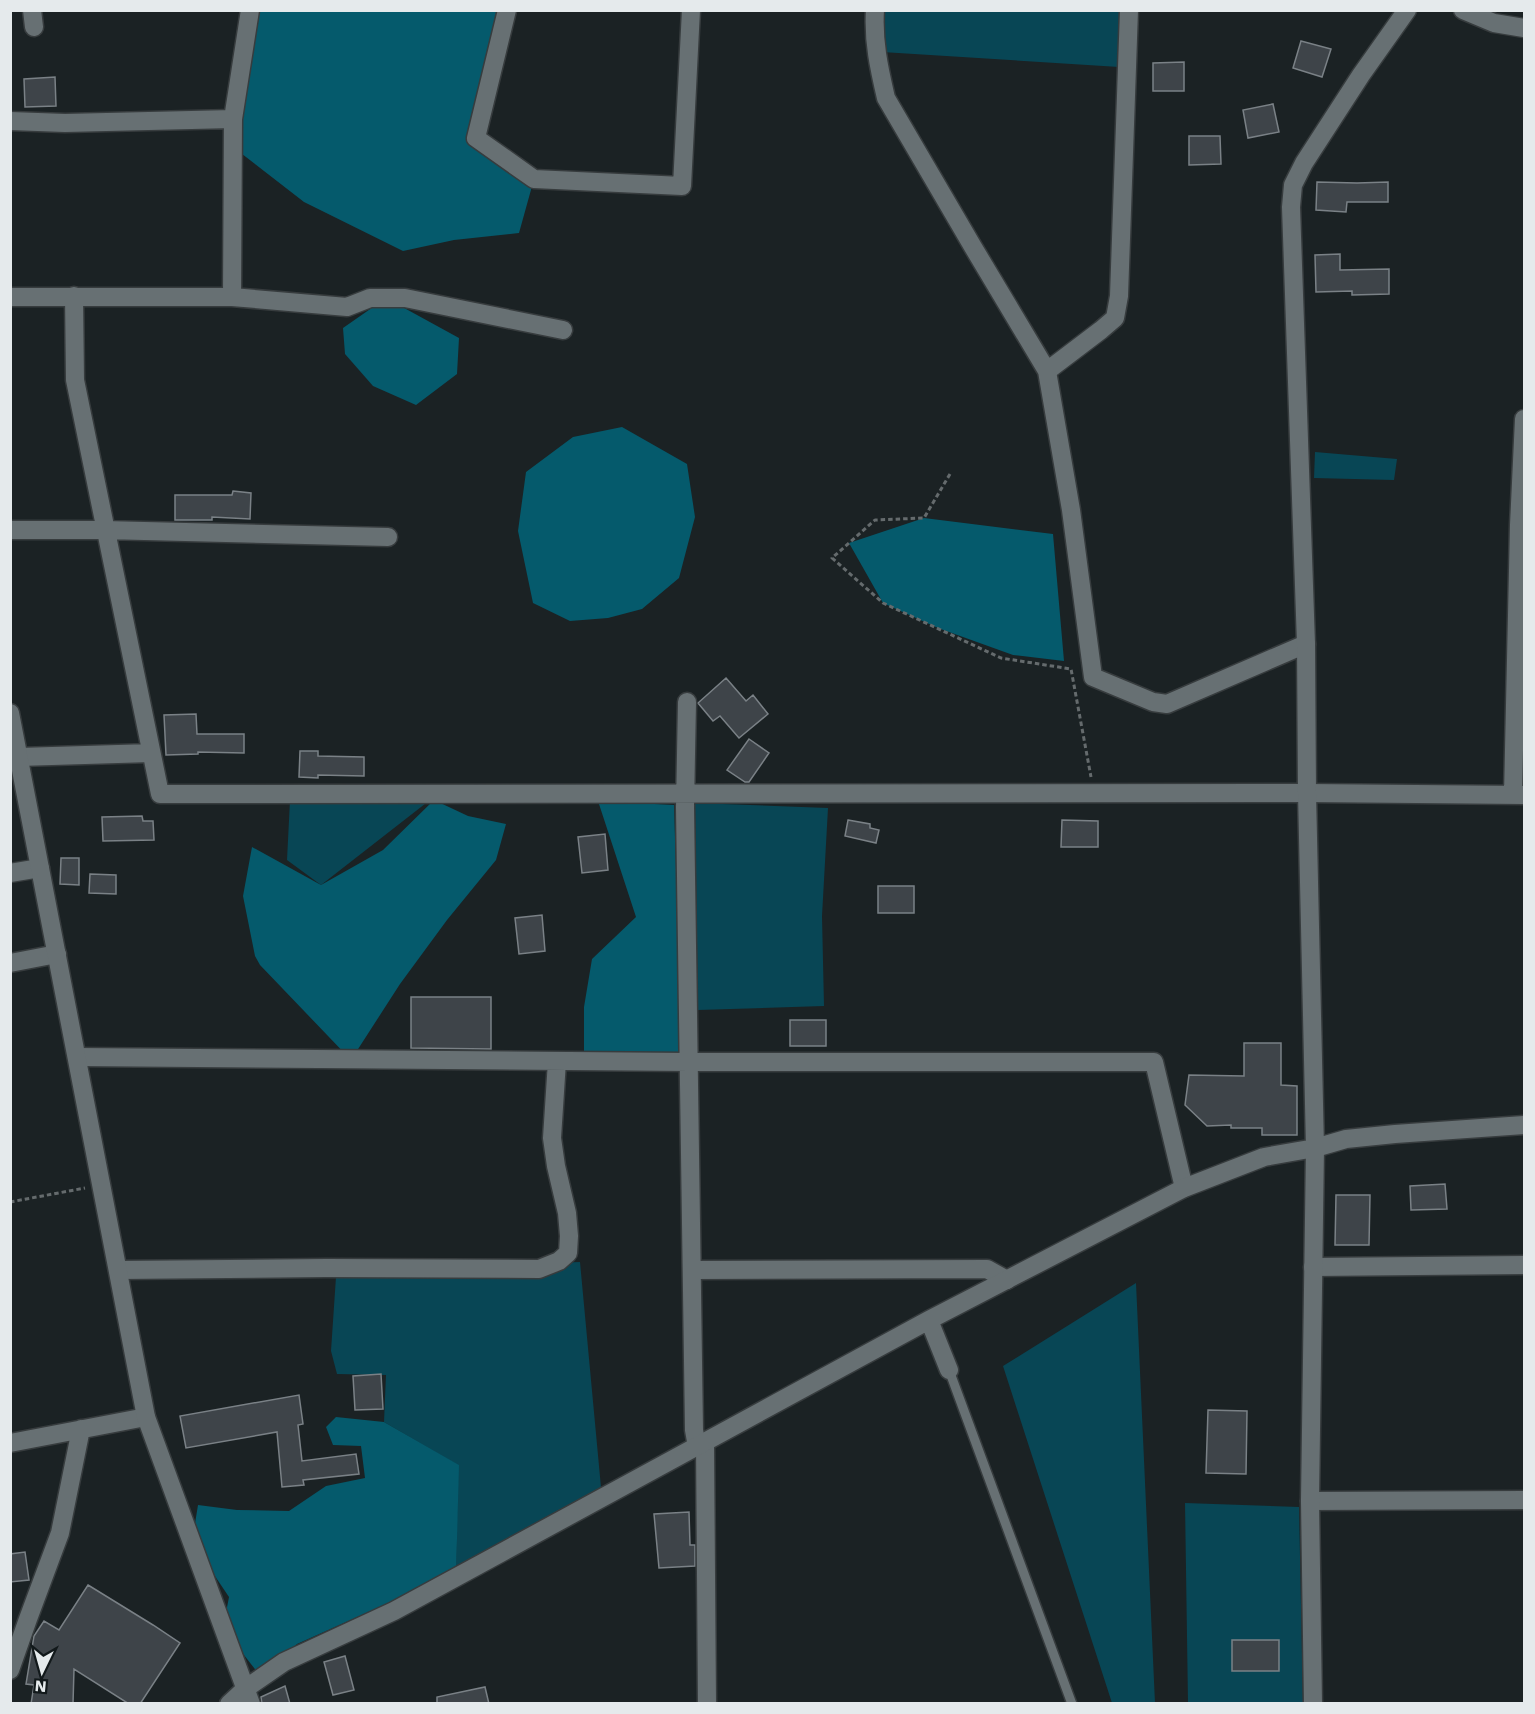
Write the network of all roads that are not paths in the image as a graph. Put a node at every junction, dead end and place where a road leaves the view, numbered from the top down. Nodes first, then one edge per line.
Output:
1 (250, 10) edge
2 (507, 10) edge
3 (691, 10) edge
4 (875, 10) edge
5 (1129, 10) edge
6 (1407, 10) edge
7 (1463, 10) edge
8 (1524, 28) edge
9 (233, 119) junction
10 (10, 122) edge
11 (74, 296) junction
12 (10, 297) edge
13 (232, 297) junction
14 (563, 330) dead end
15 (1047, 371) junction
16 (1524, 418) edge
17 (1522, 525) edge
18 (10, 530) edge
19 (104, 530) junction
20 (388, 537) dead end
21 (1306, 644) junction
22 (687, 702) dead end
23 (10, 713) edge
24 (151, 753) junction
25 (19, 757) junction
26 (685, 793) junction
27 (1307, 793) junction
28 (1519, 795) edge
29 (40, 868) junction
30 (10, 873) edge
31 (57, 954) junction
32 (10, 963) edge
33 (77, 1058) junction
34 (557, 1061) junction
35 (689, 1062) junction
36 (1524, 1125) edge
37 (1315, 1148) junction
38 (1184, 1188) junction
39 (1524, 1265) edge
40 (1313, 1267) junction
41 (118, 1270) junction
42 (692, 1270) junction
43 (1007, 1280) junction
44 (929, 1320) junction
45 (949, 1370) joint
46 (146, 1417) junction
47 (81, 1429) junction
48 (10, 1443) edge
49 (701, 1445) junction
50 (1524, 1500) edge
51 (1310, 1502) junction
52 (10, 1670) edge
53 (248, 1696) edge
54 (230, 1704) edge
55 (707, 1704) edge
56 (1072, 1704) edge
57 (1312, 1704) edge

1 - 9 street
2 - 3 street
4 - 15 street
5 - 15 street
6 - 21 street
7 - 8 street
9 - 10 street
9 - 13 street
11 - 12 street
11 - 13 street
11 - 19 street
13 - 14 street
15 - 21 street
16 - 17 street
17 - 28 street
18 - 19 street
19 - 20 street
19 - 24 street
21 - 27 street
22 - 26 street
23 - 25 street
24 - 25 street
24 - 26 street
25 - 29 street
26 - 27 street
26 - 35 street
27 - 28 street
27 - 37 street
29 - 30 street
29 - 31 street
31 - 32 street
31 - 33 street
33 - 34 street
33 - 41 street
34 - 35 street
34 - 41 street
35 - 38 street
35 - 42 street
36 - 37 street
37 - 38 street
37 - 40 street
38 - 43 street
39 - 40 street
40 - 51 street
41 - 46 street
42 - 43 street
42 - 49 street
43 - 44 street
44 - 45 street
44 - 49 street
45 - 56 lane
46 - 47 street
46 - 53 street
47 - 48 street
47 - 52 street
49 - 53 street
49 - 55 street
50 - 51 street
51 - 57 street
53 - 54 street

